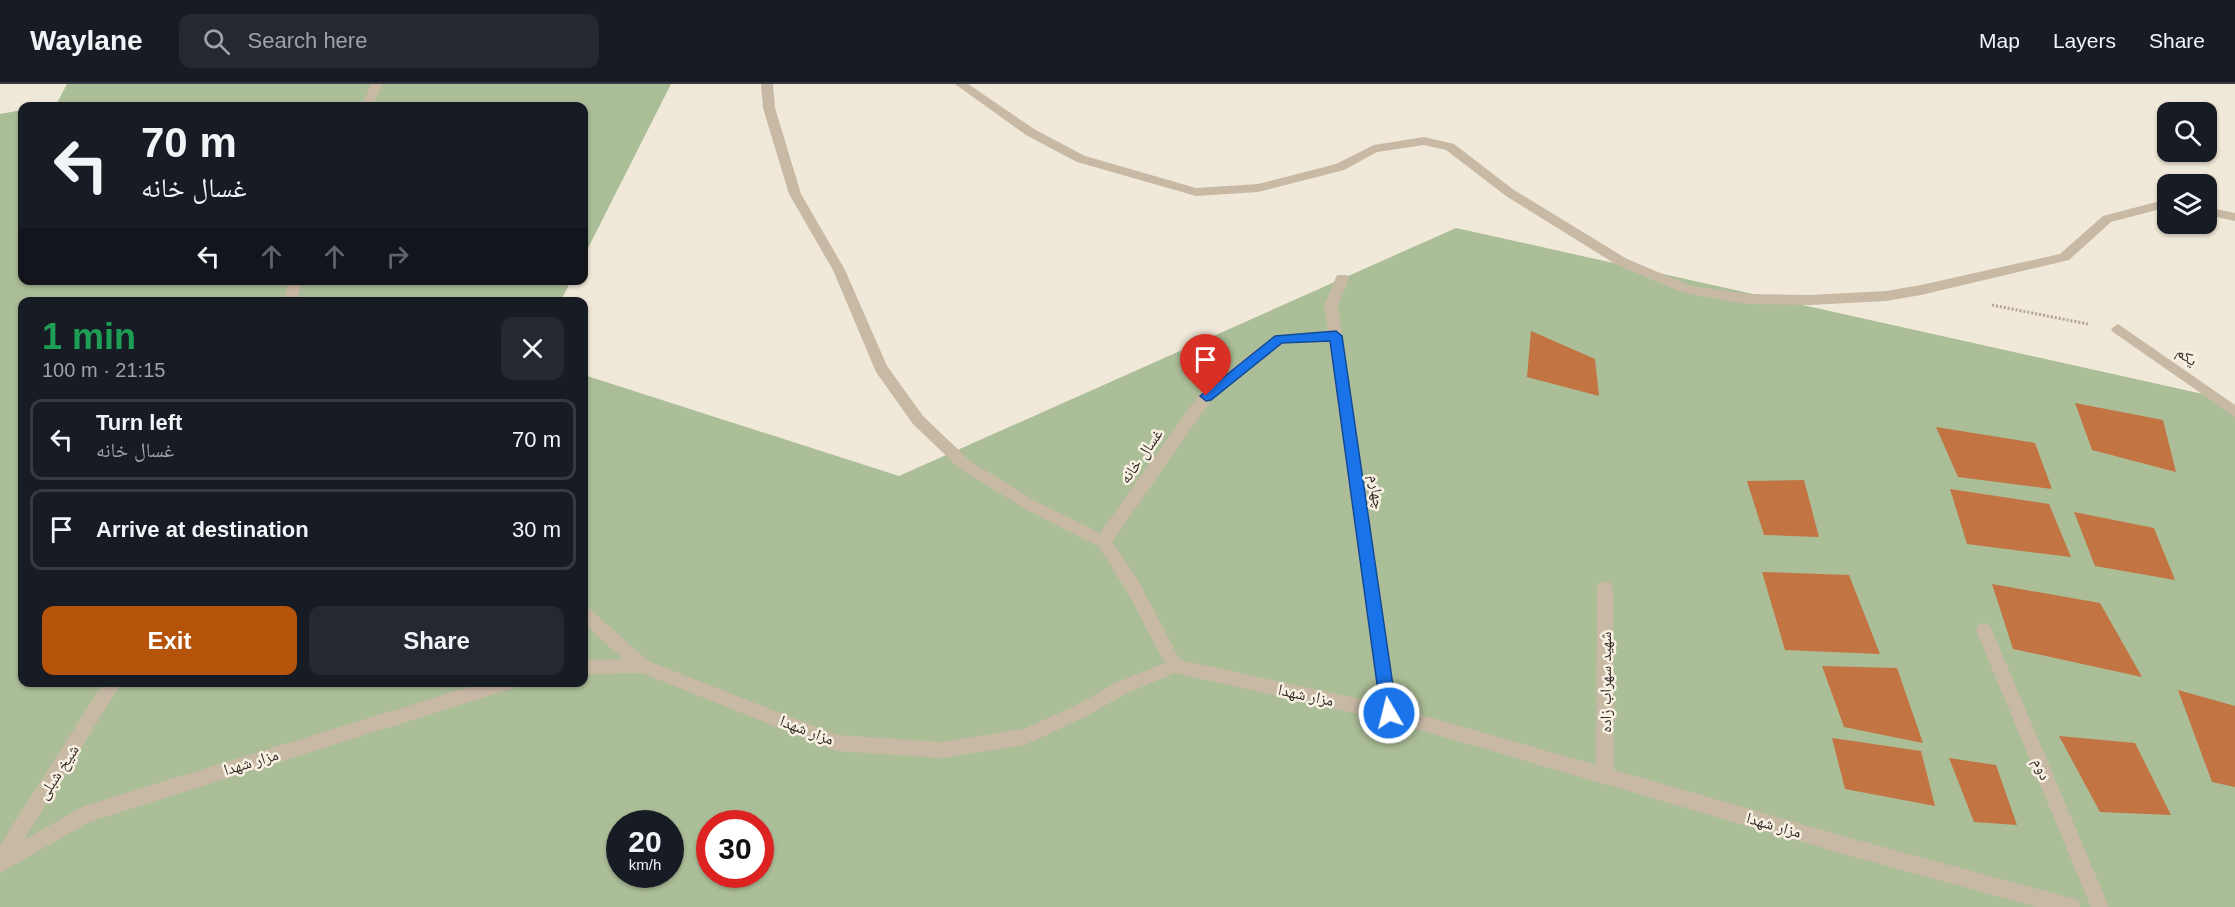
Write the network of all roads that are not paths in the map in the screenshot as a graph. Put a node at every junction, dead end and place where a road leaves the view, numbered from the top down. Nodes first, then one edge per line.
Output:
1 (377, 84) edge
2 (766, 84) edge
3 (961, 84) edge
4 (369, 102) edge
5 (2157, 206) edge
6 (2217, 213) edge
7 (2235, 217) edge
8 (1342, 278) dead end
9 (2118, 329) road end
10 (1336, 336) junction
11 (2235, 412) edge
12 (1103, 542) junction
13 (1605, 588) dead end
14 (588, 618) edge
15 (1984, 630) dead end
16 (642, 666) junction
17 (1175, 666) junction
18 (588, 667) edge
19 (111, 687) edge
20 (495, 687) edge
21 (1389, 713) junction
22 (1605, 776) junction
23 (0, 863) edge
24 (2071, 907) edge
25 (2100, 907) edge

1 - 4 street
2 - 12 street
3 - 5 street
6 - 7 street
8 - 10 street, چهارم
9 - 11 street, یکم
10 - 12 street, غسال خانه
10 - 21 street, چهارم
12 - 17 street
13 - 22 street, شهید سهراب زاده
14 - 16 street
15 - 25 street, دوم
16 - 17 street, مزار شهدا
16 - 18 street, مزار شهدا
17 - 21 street, مزار شهدا
19 - 23 street, شیخ شبلی
20 - 23 street, مزار شهدا
21 - 22 street, مزار شهدا
22 - 24 street, مزار شهدا

